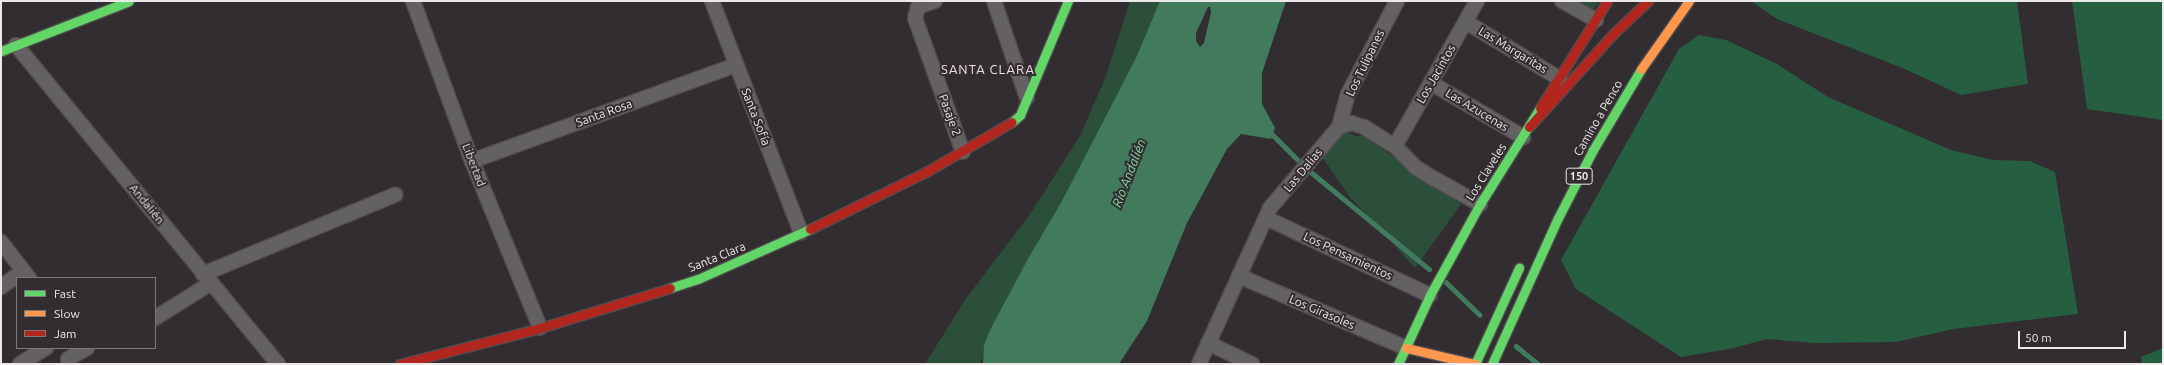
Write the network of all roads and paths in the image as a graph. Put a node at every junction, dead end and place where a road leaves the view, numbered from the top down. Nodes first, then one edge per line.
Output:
1 (129, 1) edge
2 (412, 1) edge
3 (712, 1) edge
4 (935, 1) edge
5 (994, 1) edge
6 (1068, 1) edge
7 (1397, 1) edge
8 (1477, 1) edge
9 (1562, 1) edge
10 (1607, 1) edge
11 (1648, 1) edge
12 (1689, 1) edge
13 (1596, 20) junction
14 (1466, 22) junction
15 (16, 45) junction
16 (1, 51) edge
17 (736, 65) junction
18 (1560, 79) junction
19 (1431, 83) junction
20 (1027, 98) junction
21 (1339, 127) junction
22 (1526, 132) junction
23 (1395, 146) junction
24 (963, 152) junction
25 (472, 161) junction
26 (395, 195) dead end
27 (1480, 204) junction
28 (1266, 218) junction
29 (801, 233) junction
30 (1, 242) edge
31 (1523, 258) dead end
32 (26, 274) edge
33 (1239, 276) junction
34 (207, 278) junction
35 (16, 279) edge
36 (1, 287) edge
37 (1430, 295) junction
38 (156, 317) edge
39 (540, 328) junction
40 (1208, 343) junction
41 (1406, 348) junction
42 (44, 349) edge
43 (85, 349) edge
44 (67, 357) edge
45 (20, 364) edge
46 (278, 364) edge
47 (400, 364) edge
48 (1199, 364) edge
49 (1252, 364) edge
50 (1398, 364) edge
51 (1475, 364) edge
52 (1492, 364) edge

1 - 15 main road
2 - 25 street, Libertad
3 - 17 street, Santa Sofía
4 - 24 street, Pasaje 2
5 - 20 street
6 - 20 main road
7 - 21 street, Los Tulipanes
8 - 14 street, Los Jacintos
9 - 13 street
10 - 13 main road, Los Claveles
11 - 22 main road
12 - 52 main road, Camino a Penco / 150
13 - 18 main road, Los Claveles
14 - 18 street, Las Margaritas
14 - 19 street, Los Jacintos
15 - 16 main road
15 - 34 street, Andalién
17 - 25 street, Santa Rosa
17 - 29 street, Santa Sofía
18 - 22 main road, Los Claveles
19 - 22 street, Las Azucenas
19 - 23 street, Los Jacintos
20 - 24 main road, Santa Clara
21 - 23 street
21 - 28 street, Las Dalias
22 - 27 main road, Los Claveles
23 - 27 street
24 - 29 main road, Santa Clara
25 - 39 street, Libertad
26 - 34 street
27 - 37 main road, Los Claveles
28 - 33 street, Las Dalias
28 - 37 street, Los Pensamientos
29 - 39 main road, Santa Clara
30 - 32 street
31 - 51 main road
33 - 40 street, Las Dalias
33 - 41 street, Los Girasoles
34 - 38 street
34 - 46 street, Andalién
35 - 36 street
37 - 41 main road, Los Claveles
39 - 47 main road, Santa Clara
40 - 48 street, Las Dalias
40 - 49 street
41 - 50 main road, Los Claveles
41 - 51 main road
42 - 45 street
43 - 44 street

